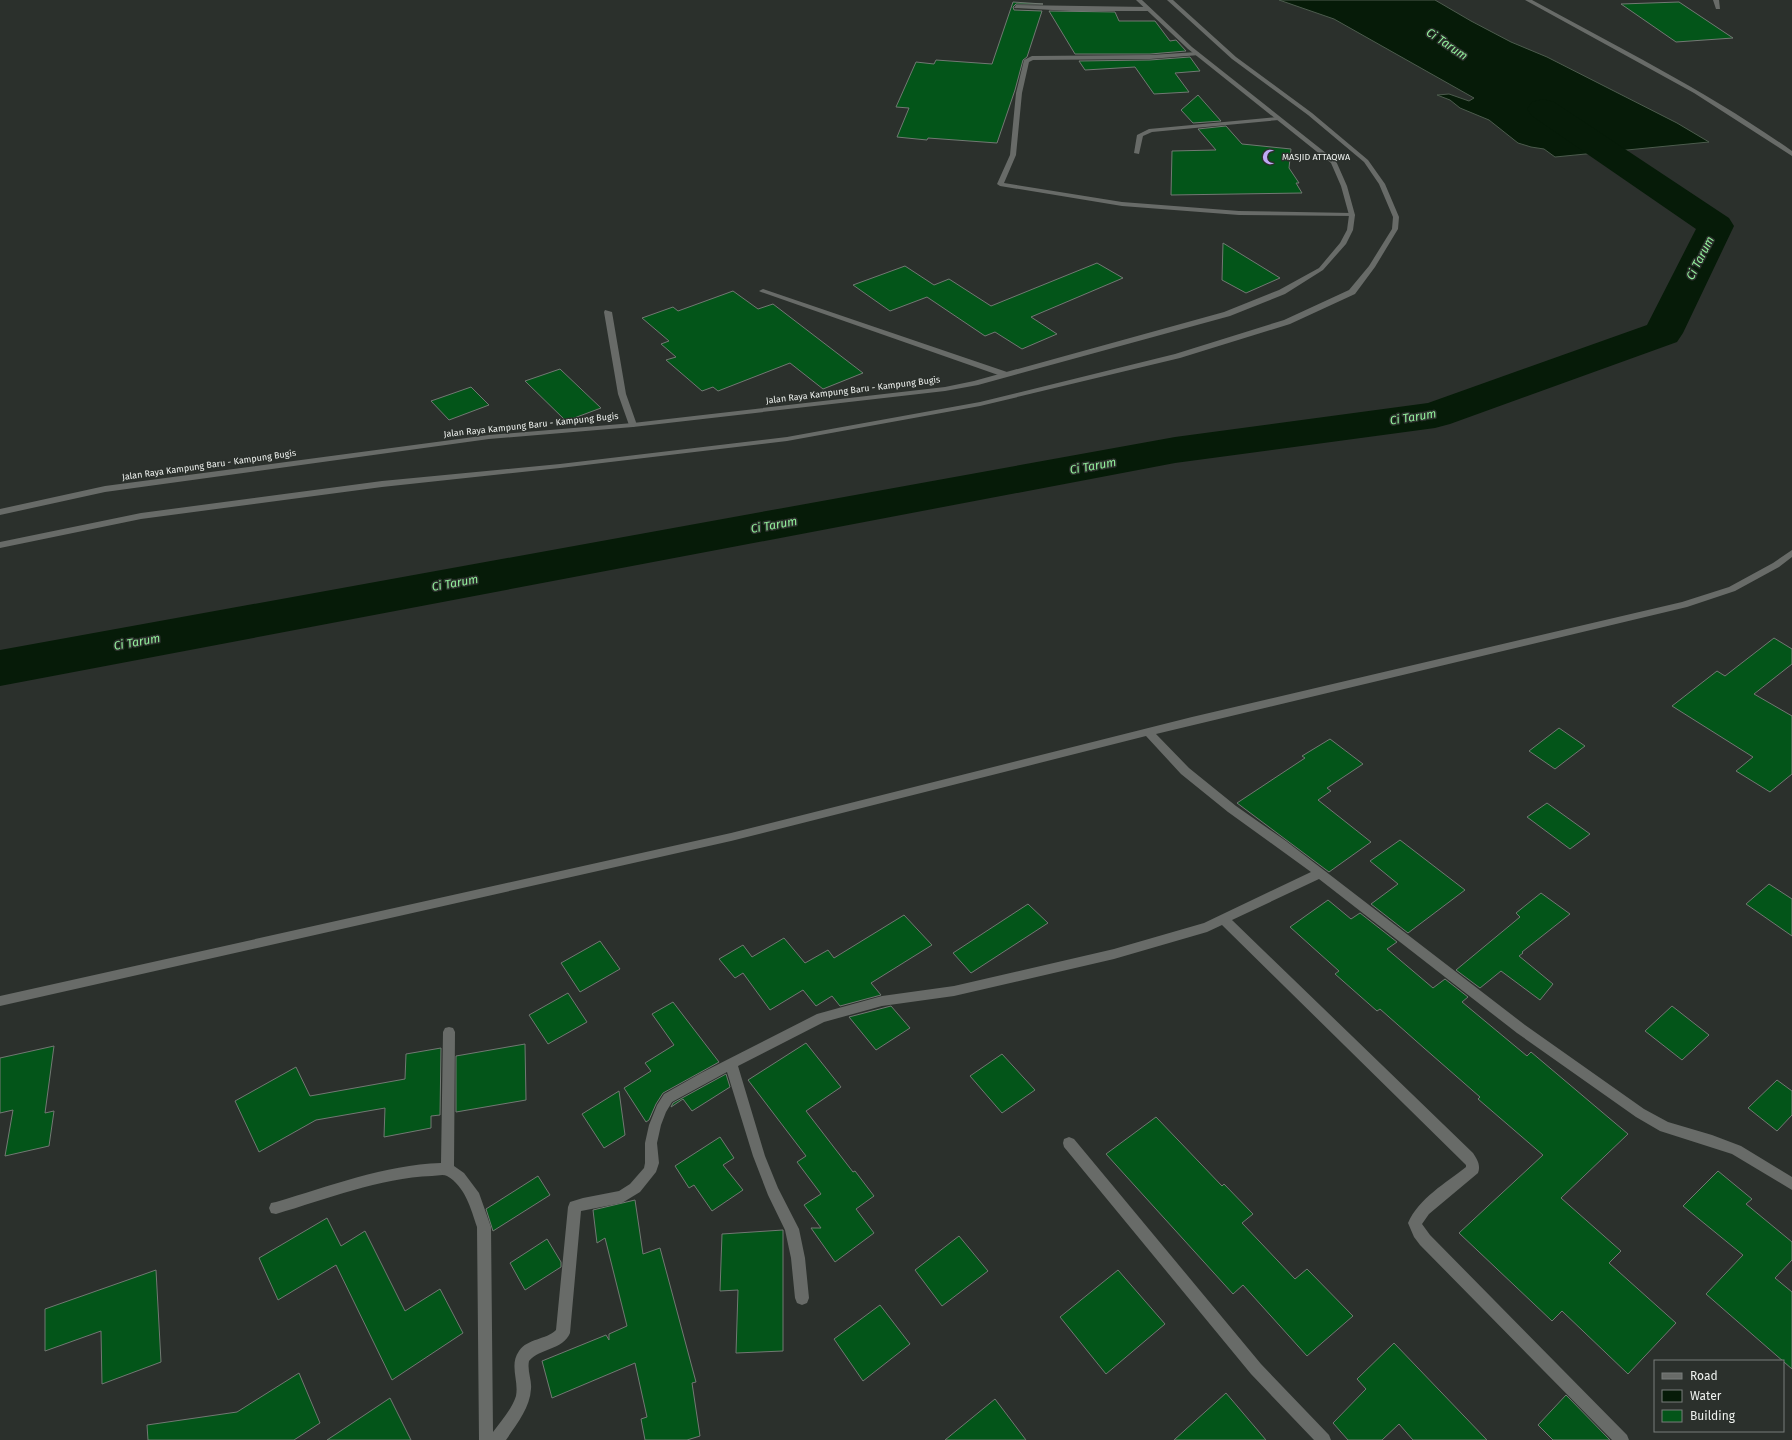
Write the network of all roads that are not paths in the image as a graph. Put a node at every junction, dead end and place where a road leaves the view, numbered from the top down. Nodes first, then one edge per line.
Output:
1 (1139, 0) edge
2 (1170, 0) edge
3 (1528, 0) edge
4 (1716, 0) edge
5 (1016, 7) dead end
6 (1718, 8) dead end
7 (1148, 9) junction
8 (1197, 54) junction
9 (1277, 119) junction
10 (1137, 153) dead end
11 (1792, 154) edge
12 (1352, 215) junction
13 (763, 291) dead end
14 (608, 312) dead end
15 (1004, 374) junction
16 (633, 425) junction
17 (0, 512) edge
18 (0, 545) edge
19 (1792, 552) edge
20 (1148, 732) junction
21 (1318, 874) junction
22 (1224, 920) junction
23 (0, 1001) edge
24 (449, 1032) dead end
25 (731, 1064) junction
26 (1069, 1144) dead end
27 (447, 1170) junction
28 (1792, 1184) edge
29 (276, 1208) dead end
30 (802, 1298) dead end
31 (486, 1440) edge
32 (497, 1440) edge
33 (1324, 1440) edge
34 (1622, 1440) edge

1 - 7 street, Jalan Raya Kampung Baru - Kampung Bugis
2 - 18 street
3 - 11 street
4 - 6 street
5 - 7 street
7 - 8 street, Jalan Raya Kampung Baru - Kampung Bugis
8 - 9 street, Jalan Raya Kampung Baru - Kampung Bugis
8 - 12 street
9 - 10 street
9 - 12 street, Jalan Raya Kampung Baru - Kampung Bugis
12 - 15 street, Jalan Raya Kampung Baru - Kampung Bugis
13 - 15 street
14 - 16 street
15 - 16 street, Jalan Raya Kampung Baru - Kampung Bugis
16 - 17 street, Jalan Raya Kampung Baru - Kampung Bugis
19 - 20 street
20 - 21 street
20 - 23 street
21 - 22 street
21 - 28 street
22 - 25 street
22 - 34 street
24 - 27 street
25 - 30 street
25 - 32 street
26 - 33 street
27 - 29 street
27 - 31 street

